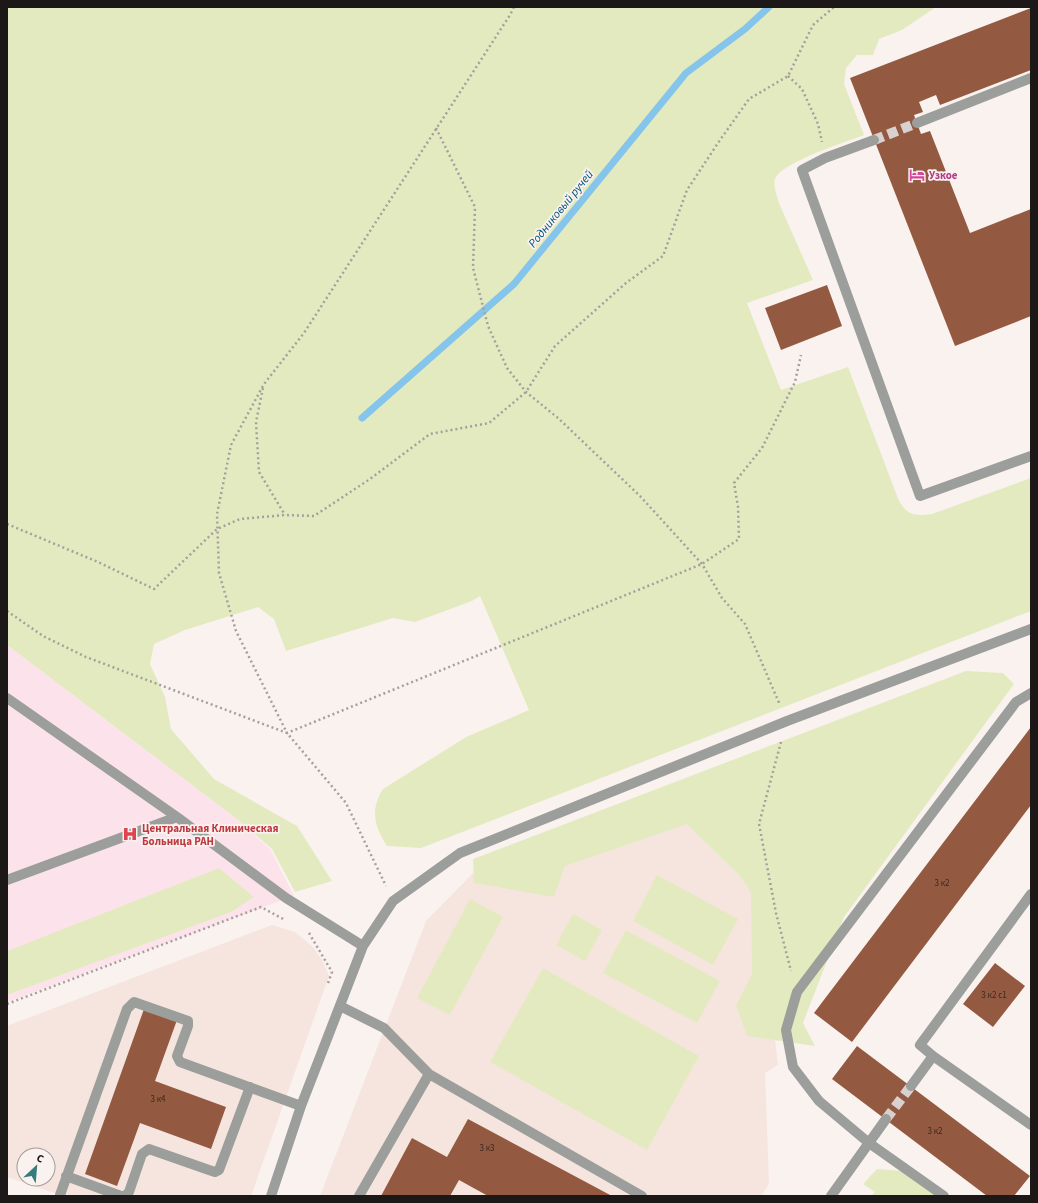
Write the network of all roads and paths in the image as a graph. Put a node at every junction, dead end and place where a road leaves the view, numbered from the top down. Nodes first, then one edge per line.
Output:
1 (514, 7) edge
2 (834, 7) edge
3 (788, 76) junction
4 (1031, 78) edge
5 (916, 123) tunnel mouth
6 (436, 127) junction
7 (874, 140) tunnel mouth
8 (825, 158) junction
9 (801, 355) dead end
10 (264, 384) junction
11 (526, 392) junction
12 (1031, 456) edge
13 (285, 516) junction
14 (7, 524) edge
15 (217, 529) junction
16 (702, 564) junction
17 (7, 611) edge
18 (1031, 629) edge
19 (1031, 692) edge
20 (7, 698) edge
21 (787, 721) junction
22 (287, 732) junction
23 (177, 817) junction
24 (7, 880) edge
25 (1031, 894) edge
26 (393, 901) junction
27 (288, 921) dead end
28 (308, 932) dead end
29 (363, 946) junction
30 (327, 987) dead end
31 (797, 992) junction
32 (7, 1004) edge
33 (340, 1006) junction
34 (934, 1056) junction
35 (429, 1074) junction
36 (911, 1086) tunnel mouth
37 (250, 1087) junction
38 (301, 1106) junction
39 (886, 1120) tunnel mouth
40 (1031, 1125) edge
41 (869, 1143) junction
42 (66, 1176) junction
43 (60, 1195) dead end
44 (121, 1196) edge
45 (124, 1196) edge
46 (271, 1196) edge
47 (359, 1196) edge
48 (642, 1196) edge
49 (832, 1196) edge
50 (944, 1196) edge

1 - 6 path
2 - 3 path
3 - 8 path
3 - 11 path
4 - 5 lane
6 - 10 path
6 - 11 path
7 - 8 lane
8 - 12 lane
9 - 16 path
10 - 13 path
10 - 15 path
11 - 13 path
11 - 16 path
13 - 15 path
14 - 15 path
15 - 22 path
16 - 21 path
16 - 22 path
17 - 22 path
18 - 21 lane
19 - 31 lane
20 - 23 lane
21 - 26 lane
21 - 31 path
22 - 26 path
23 - 24 lane
23 - 29 lane
25 - 34 lane
26 - 29 lane
27 - 32 path
28 - 30 path
29 - 33 lane
31 - 41 lane
33 - 35 lane
33 - 38 lane
34 - 36 lane
34 - 40 lane
35 - 47 lane
35 - 48 lane
37 - 38 lane
37 - 42 lane
37 - 45 lane
38 - 46 lane
39 - 41 lane
41 - 49 lane
41 - 50 lane
42 - 43 lane
42 - 44 lane

